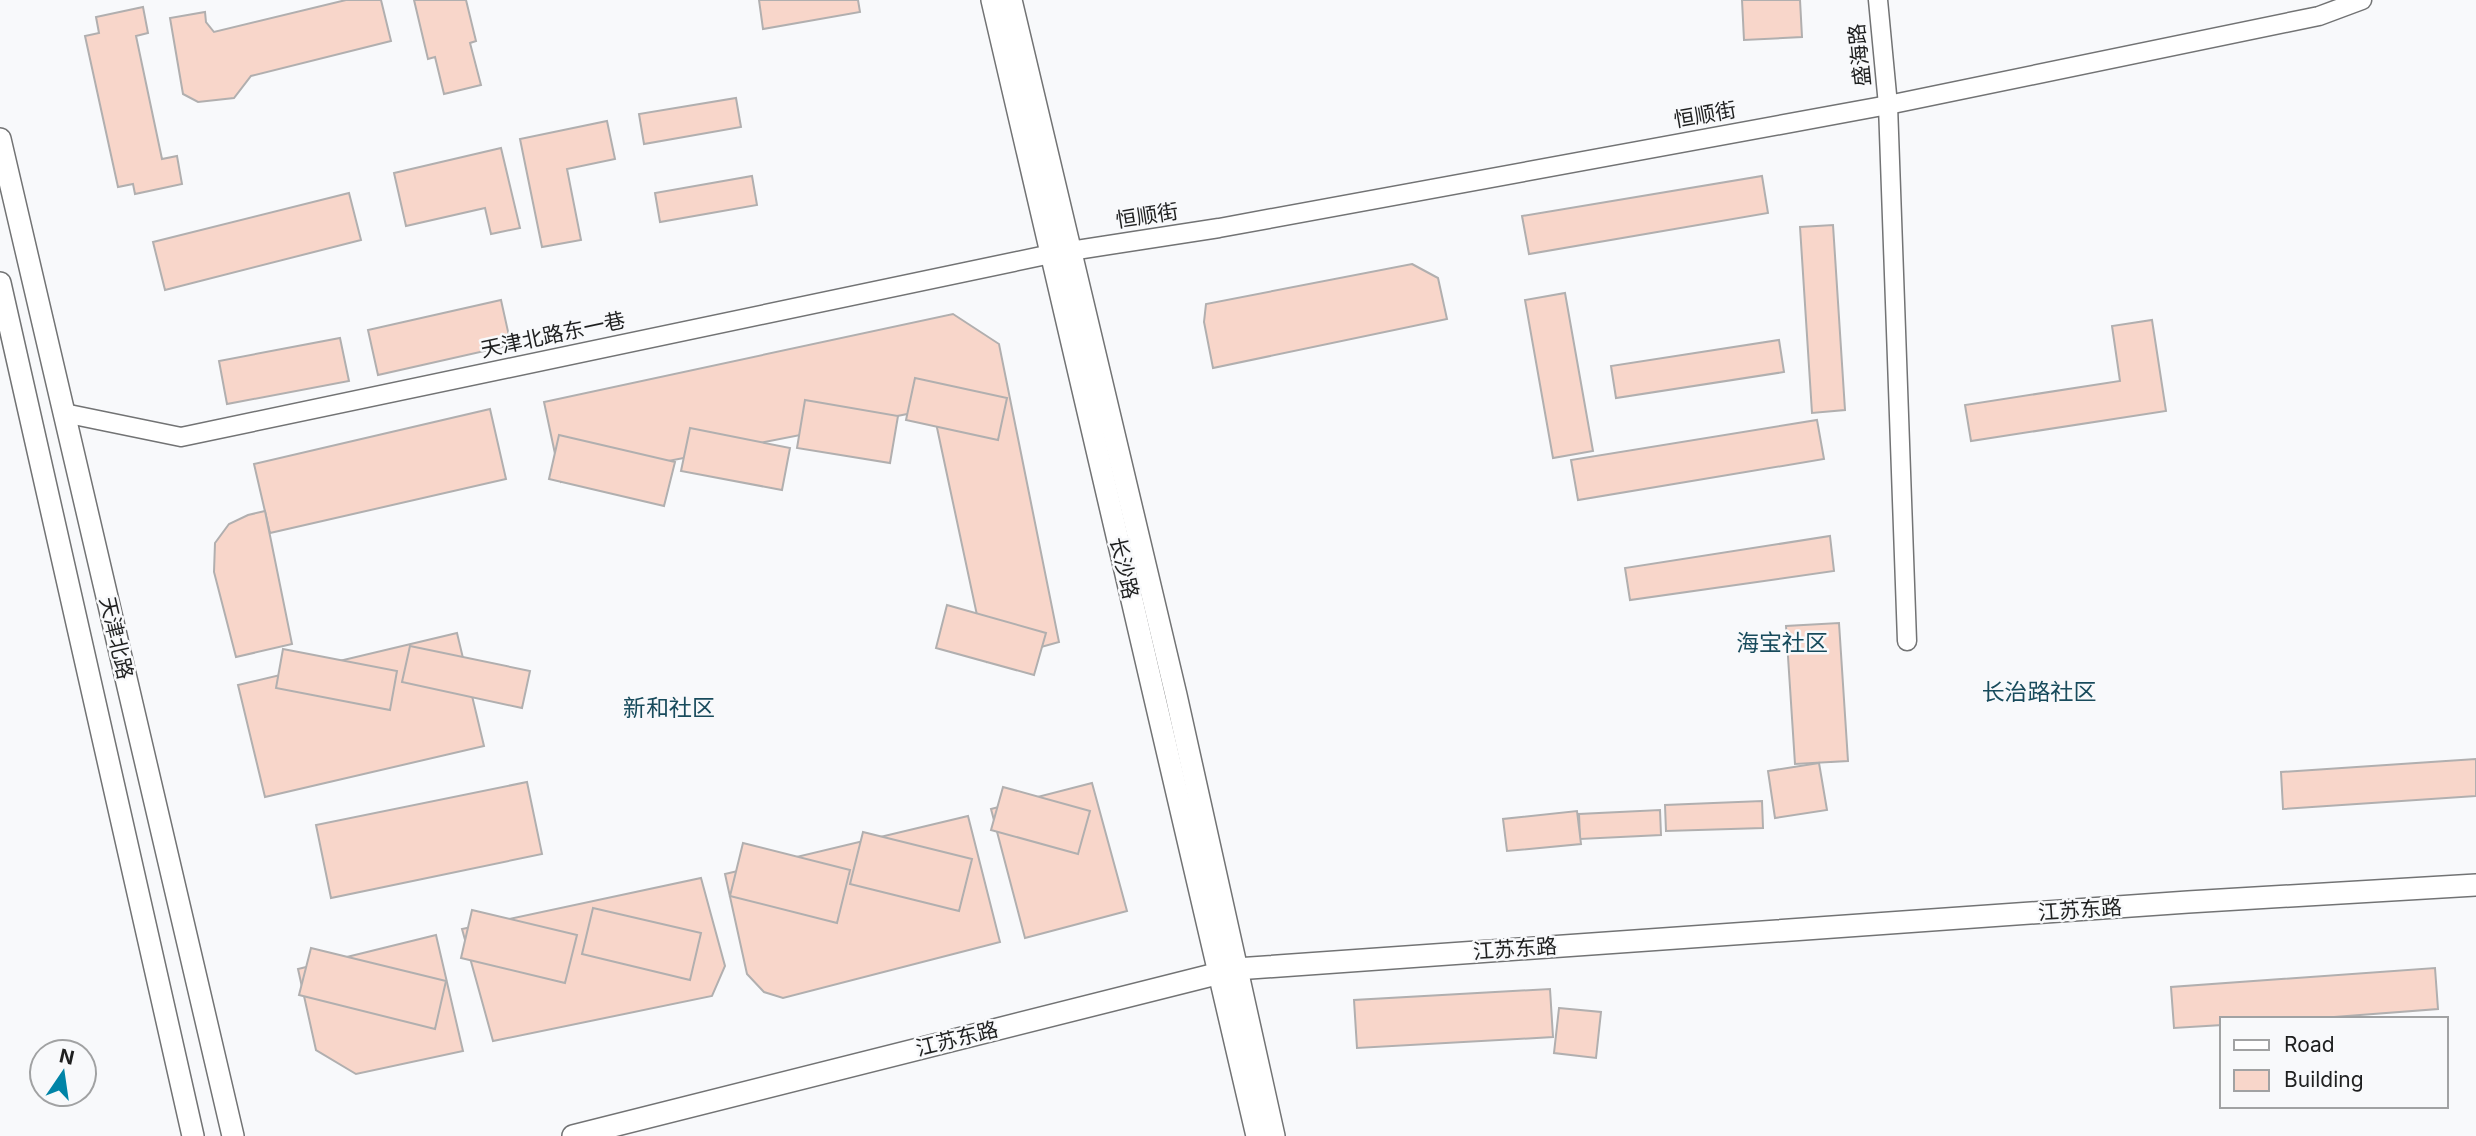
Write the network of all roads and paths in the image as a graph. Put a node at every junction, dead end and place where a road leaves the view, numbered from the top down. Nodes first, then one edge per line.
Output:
1 (992, 0) edge
2 (1011, 0) edge
3 (1878, 0) edge
4 (2362, 0) edge
5 (2318, 8) edge
6 (1888, 105) junction
7 (0, 139) edge
8 (1061, 253) junction
9 (0, 283) edge
10 (64, 413) junction
11 (1907, 641) dead end
12 (2476, 885) edge
13 (1228, 971) junction
14 (193, 1136) edge
15 (233, 1136) edge
16 (573, 1136) edge
17 (1257, 1136) edge
18 (1274, 1136) edge

1 - 8 street, 长沙路
2 - 8 street, 长沙路
3 - 6 street, 盛海路
4 - 5 street, 恒顺街
5 - 6 street, 恒顺街
6 - 8 street, 恒顺街
6 - 11 street, 盛海路
7 - 10 street, 天津北路
8 - 10 street, 天津北路东一巷
8 - 13 street, 长沙路
9 - 14 street, 天津北路
10 - 15 street, 天津北路
12 - 13 street, 江苏东路
13 - 16 street, 江苏东路
13 - 17 street, 长沙路
13 - 18 street, 长沙路

